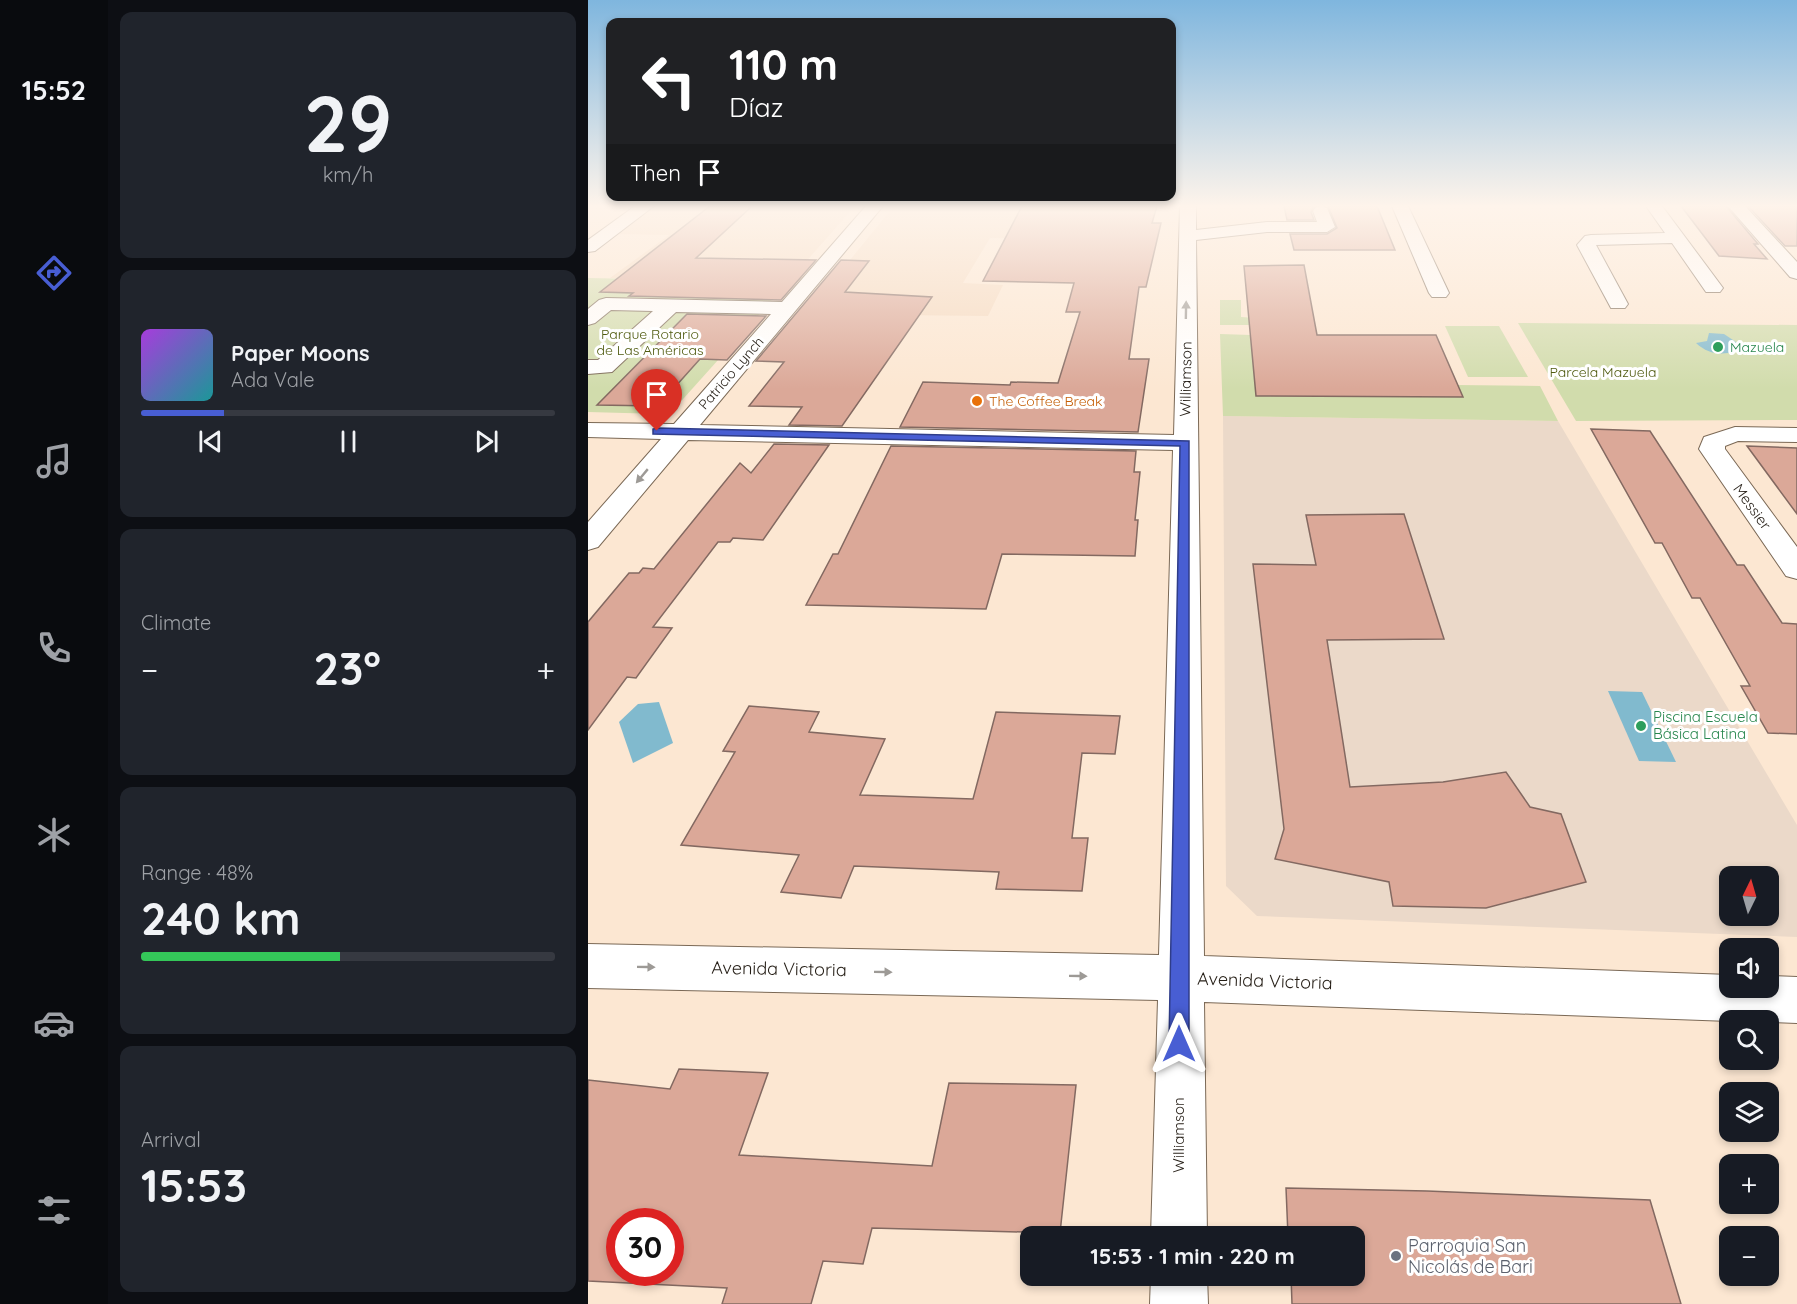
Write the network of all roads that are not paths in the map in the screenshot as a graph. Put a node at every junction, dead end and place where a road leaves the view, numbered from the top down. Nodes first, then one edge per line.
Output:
1 (822, 267) edge
2 (1191, 267) edge
3 (1427, 267) edge
4 (1598, 267) edge
5 (1697, 267) edge
6 (1713, 288) dead end
7 (1439, 293) dead end
8 (1618, 304) dead end
9 (670, 306) junction
10 (786, 309) junction
11 (588, 319) edge
12 (588, 367) edge
13 (588, 430) edge
14 (680, 432) junction
15 (1797, 435) edge
16 (1185, 443) junction
17 (588, 540) edge
18 (1797, 569) edge
19 (588, 966) edge
20 (1179, 978) junction
21 (1797, 1000) edge
22 (1179, 1226) edge
23 (1179, 1286) edge
24 (1179, 1304) edge

1 - 10 street, Patricio Lynch
16 -> 2 street, Williamson
3 - 7 street
4 - 8 street
5 - 6 street
9 - 10 street
9 - 11 street
9 - 12 street
10 - 14 street, Patricio Lynch
13 - 14 street
14 - 16 street
14 -> 17 street, Patricio Lynch
15 - 18 street, Messier
16 - 20 street, Williamson
19 -> 20 street, Avenida Victoria
20 - 21 street, Avenida Victoria
20 - 22 street, Williamson
23 - 24 street

